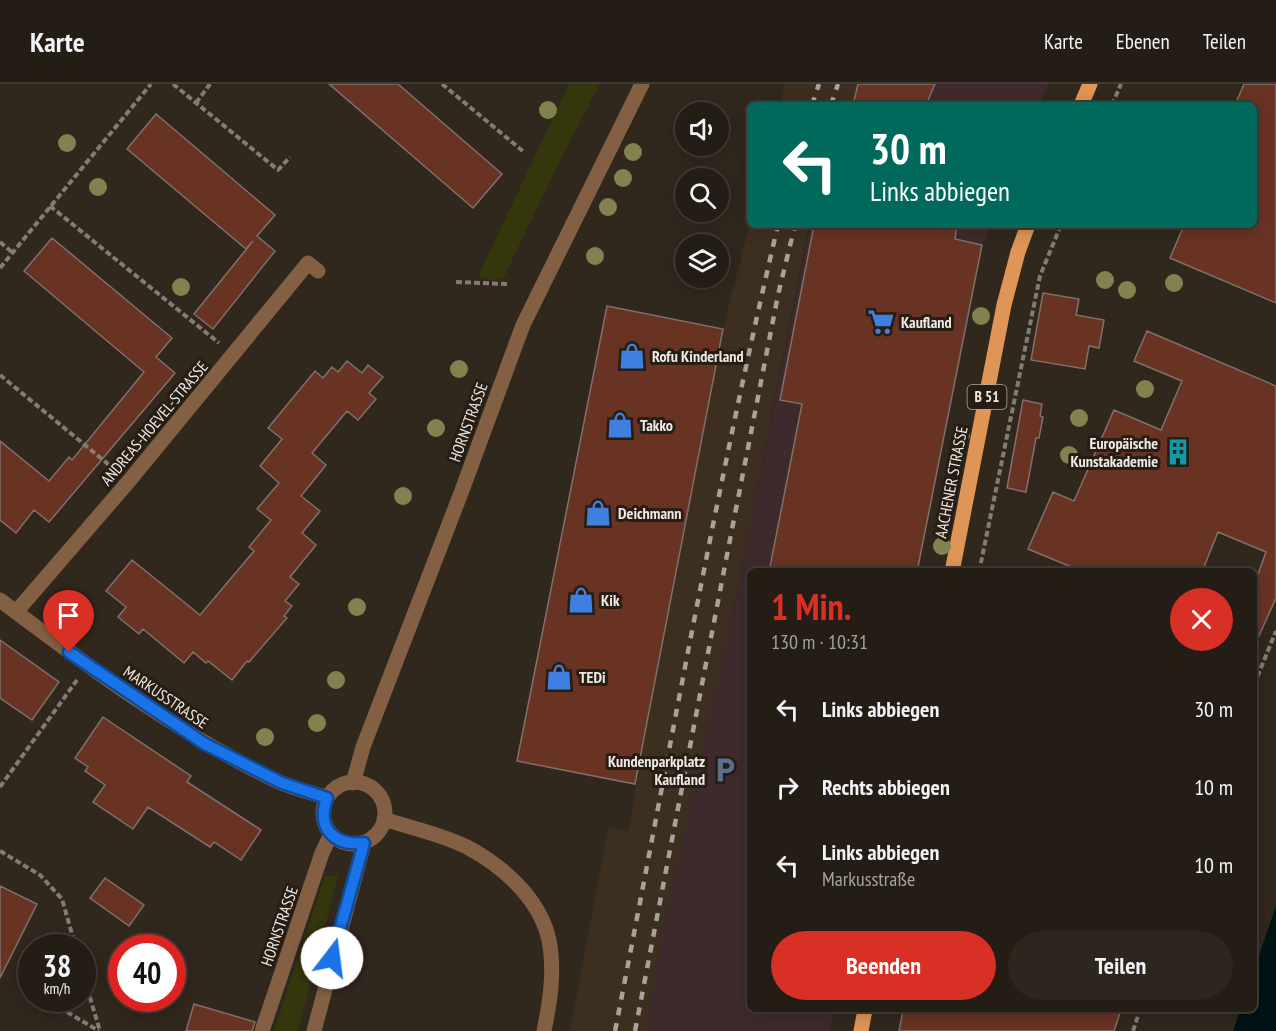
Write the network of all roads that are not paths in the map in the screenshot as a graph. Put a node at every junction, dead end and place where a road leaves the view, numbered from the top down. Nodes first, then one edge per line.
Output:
1 (642, 84) edge
2 (1090, 84) edge
3 (1082, 102) edge
4 (1027, 228) edge
5 (318, 271) dead end
6 (953, 568) edge
7 (0, 600) edge
8 (16, 612) junction
9 (353, 783) junction
10 (327, 798) junction
11 (384, 819) junction
12 (331, 834) junction
13 (364, 843) junction
14 (866, 1012) edge
15 (262, 1031) edge
16 (314, 1031) edge
17 (544, 1031) edge
18 (861, 1031) edge

1 - 9 street, HORNSTRASSE
2 - 3 main road
4 - 6 main road, AACHENER STRASSE / B 51
5 - 8 street, ANDREAS-HOEVEL-STRASSE
7 - 8 street, MARKUSSTRASSE
8 - 10 street, MARKUSSTRASSE
9 - 10 street
9 - 11 street
10 - 12 street
11 - 13 street
11 - 17 street
12 - 13 street
12 - 15 street, HORNSTRASSE
13 - 16 street
14 - 18 main road

